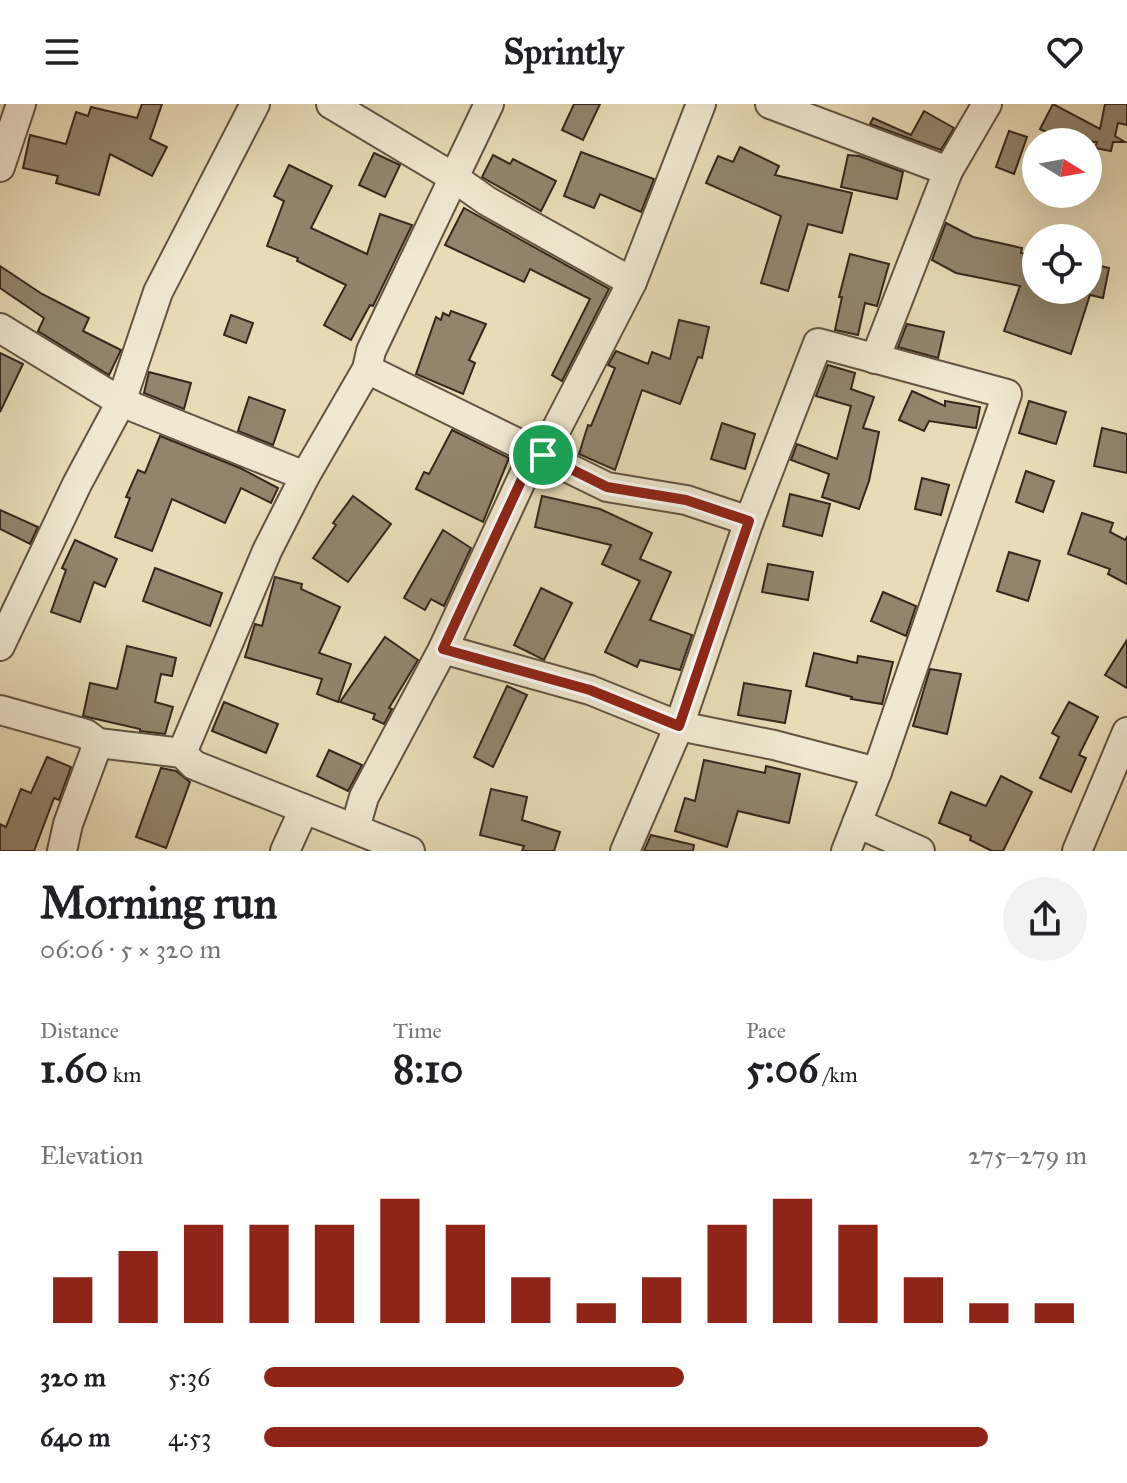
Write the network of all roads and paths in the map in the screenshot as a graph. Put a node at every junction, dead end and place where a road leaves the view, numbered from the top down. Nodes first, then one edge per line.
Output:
1 (21, 104) edge
2 (255, 104) edge
3 (331, 104) edge
4 (489, 104) edge
5 (701, 104) edge
6 (770, 104) edge
7 (987, 104) edge
8 (0, 167) edge
9 (948, 171) junction
10 (453, 177) junction
11 (632, 282) junction
12 (0, 328) edge
13 (875, 359) junction
14 (367, 369) junction
15 (121, 402) junction
16 (539, 453) junction
17 (305, 476) junction
18 (749, 521) junction
19 (0, 646) edge
20 (443, 649) junction
21 (0, 710) edge
22 (679, 726) junction
23 (1127, 732) edge
24 (98, 743) junction
25 (182, 753) junction
26 (877, 772) junction
27 (304, 809) junction
28 (857, 823) junction
29 (355, 828) junction
30 (62, 851) edge
31 (285, 851) edge
32 (410, 851) edge
33 (625, 851) edge
34 (846, 851) edge
35 (920, 851) edge
36 (1077, 851) edge

1 - 8 street
2 - 15 street
3 - 10 street
4 - 10 street
5 - 11 street
6 - 9 street
7 - 9 street
9 - 13 street
10 - 11 street
10 - 14 street
11 - 16 street
12 - 15 street
13 - 18 street
13 - 26 street
14 - 16 street
14 - 17 street
15 - 17 street
15 - 19 street
16 - 18 street
16 - 20 street
17 - 25 street
18 - 22 street
20 - 22 street
20 - 29 street
21 - 24 street
22 - 26 street
22 - 33 street
23 - 36 street
24 - 25 street
24 - 30 street
25 - 27 street
26 - 28 street
27 - 29 street
27 - 31 street
28 - 34 street
28 - 35 street
29 - 32 street

